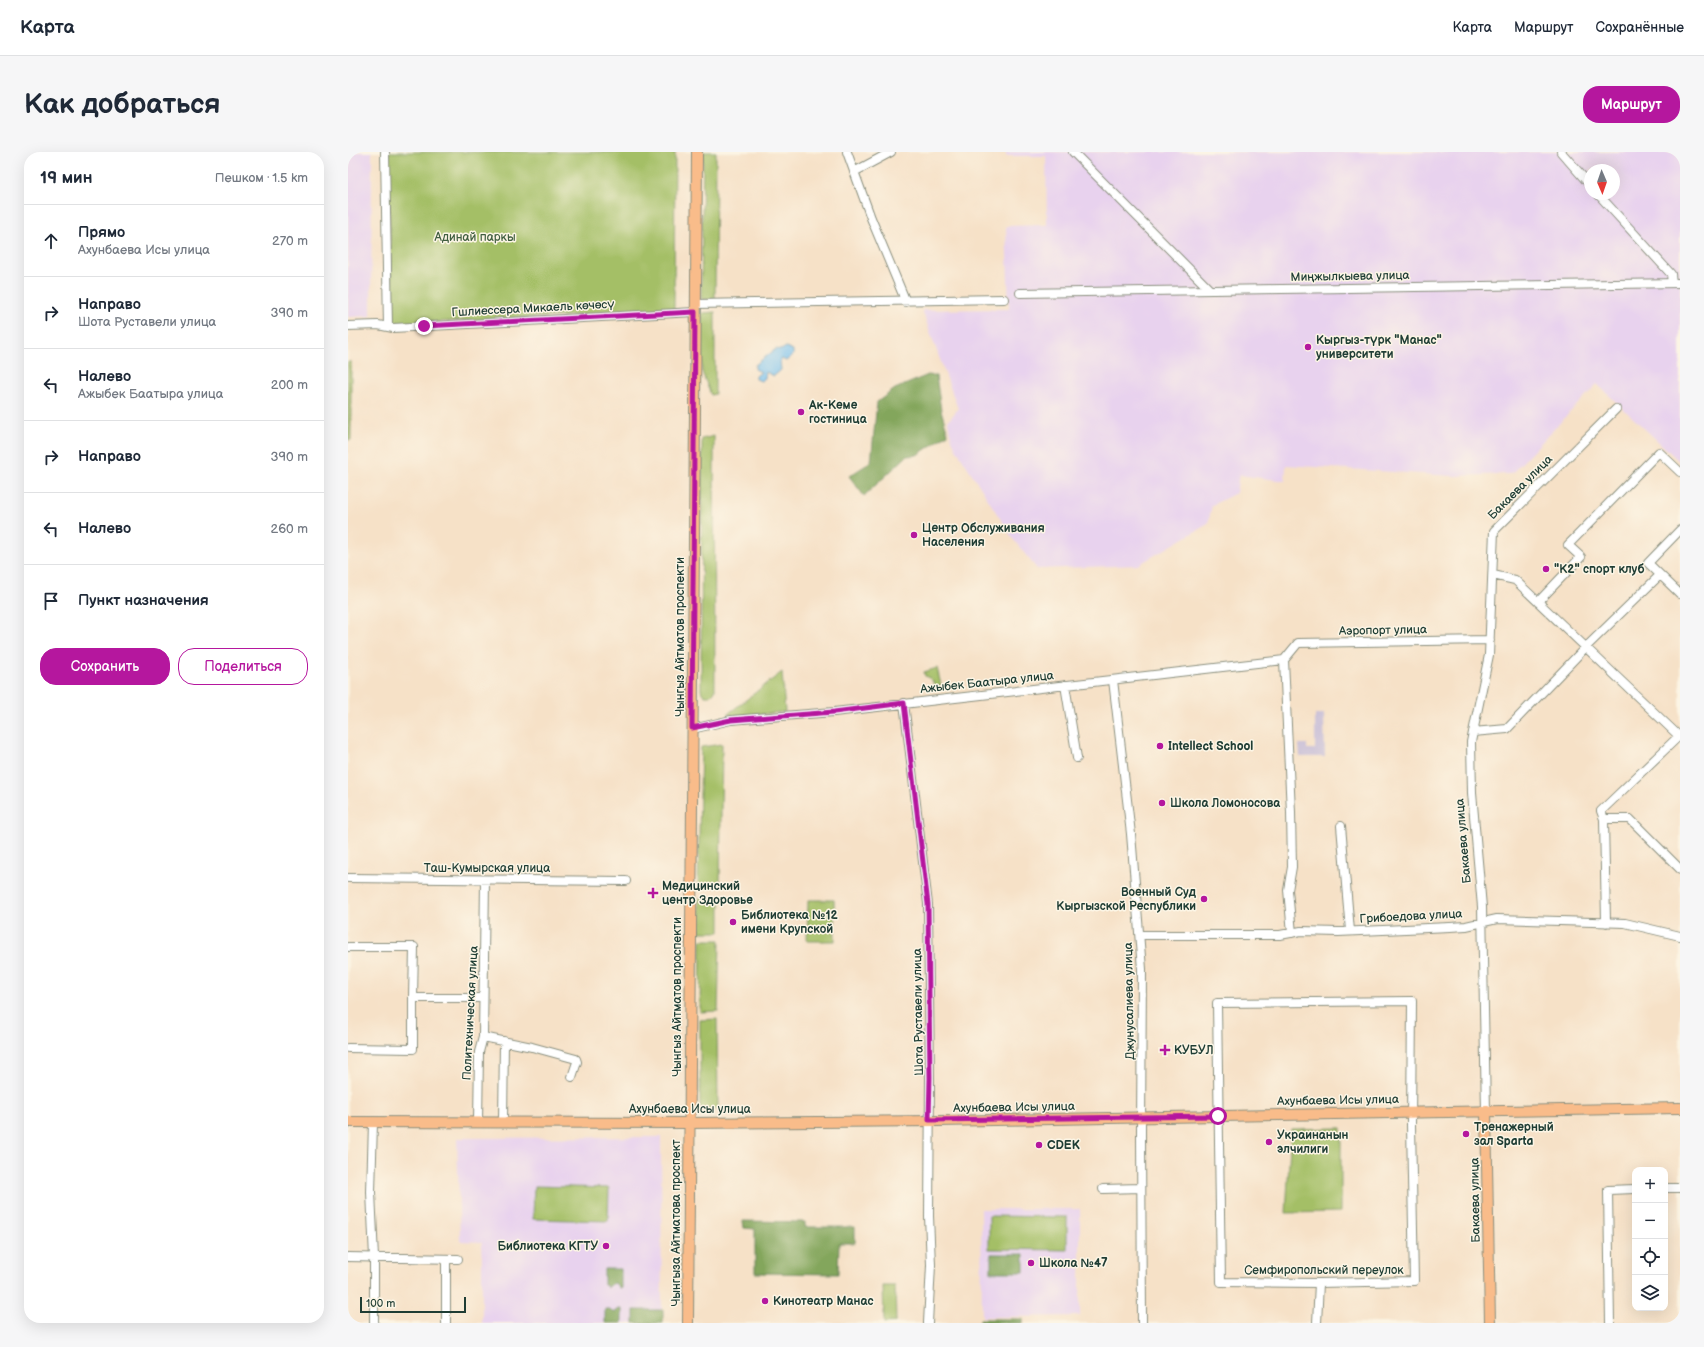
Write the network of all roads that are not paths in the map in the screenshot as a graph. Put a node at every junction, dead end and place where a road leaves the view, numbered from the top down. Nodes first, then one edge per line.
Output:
1 (385, 152) edge
2 (696, 152) edge
3 (847, 152) edge
4 (891, 152) edge
5 (1073, 152) edge
6 (1560, 152) edge
7 (854, 172) junction
8 (1584, 178) edge
9 (1603, 200) edge
10 (1676, 283) edge
11 (1210, 290) junction
12 (1020, 293) dead end
13 (1004, 299) dead end
14 (906, 302) junction
15 (695, 308) junction
16 (348, 326) edge
17 (388, 326) junction
18 (1616, 409) dead end
19 (1680, 472) edge
20 (1680, 530) edge
21 (1493, 575) junction
22 (1660, 575) junction
23 (1680, 594) edge
24 (1538, 602) junction
25 (1490, 640) junction
26 (1585, 648) junction
27 (1284, 660) junction
28 (1113, 680) junction
29 (1065, 685) junction
30 (904, 703) junction
31 (692, 728) junction
32 (1473, 732) junction
33 (1680, 736) edge
34 (1077, 758) dead end
35 (1604, 819) junction
36 (1341, 826) dead end
37 (1680, 868) edge
38 (348, 878) edge
39 (485, 880) junction
40 (626, 881) dead end
41 (1481, 922) junction
42 (1606, 923) junction
43 (1350, 931) junction
44 (1292, 933) junction
45 (1140, 935) junction
46 (1680, 936) edge
47 (348, 947) edge
48 (413, 998) junction
49 (483, 998) junction
50 (483, 1037) junction
51 (504, 1041) junction
52 (348, 1048) edge
53 (572, 1077) dead end
54 (1680, 1108) edge
55 (1486, 1111) junction
56 (1411, 1112) junction
57 (1218, 1116) junction
58 (1141, 1118) junction
59 (929, 1120) junction
60 (348, 1122) edge
61 (503, 1122) junction
62 (373, 1123) junction
63 (478, 1123) junction
64 (690, 1123) junction
65 (1141, 1188) junction
66 (1668, 1188) edge
67 (1680, 1188) edge
68 (1632, 1189) edge
69 (1103, 1190) dead end
70 (348, 1257) edge
71 (374, 1258) junction
72 (446, 1258) junction
73 (458, 1259) dead end
74 (1318, 1283) junction
75 (374, 1323) edge
76 (446, 1323) edge
77 (688, 1323) edge
78 (928, 1323) edge
79 (1142, 1323) edge
80 (1317, 1323) edge
81 (1490, 1323) edge
82 (1610, 1323) edge

1 - 17 street
2 - 15 main road, Чынгыз Айтматов проспекти
3 - 7 street
4 - 7 street
5 - 11 street
6 - 8 street
7 - 14 street
9 - 10 street
10 - 11 street, Миңжылкыева улица
11 - 12 street, Миңжылкыева улица
13 - 14 street, Гшлиессера Микаель көчөсү
14 - 15 street, Гшлиессера Микаель көчөсү
15 - 17 street, Гшлиессера Микаель көчөсү
15 - 31 main road, Чынгыз Айтматов проспекти
16 - 17 street, Гшлиессера Микаель көчөсү
18 - 21 street, Бакаева улица
19 - 24 street
20 - 22 street
21 - 24 street
21 - 25 street, Бакаева улица
22 - 23 street
22 - 26 street
24 - 26 street
25 - 27 street, Аэропорт улица
25 - 32 street, Бакаева улица
26 - 32 street
26 - 33 street
27 - 28 street, Ажыбек Баатыра улица
27 - 44 street
28 - 29 street, Ажыбек Баатыра улица
28 - 45 street, Джунусалиева улица
29 - 30 street, Ажыбек Баатыра улица
29 - 34 street
30 - 31 street, Ажыбек Баатыра улица
30 - 59 street, Шота Руставели улица
31 - 64 main road, Чынгыз Айтматов проспекти
32 - 41 street, Бакаева улица
33 - 35 street
35 - 37 street
35 - 42 street
36 - 43 street
38 - 39 street, Таш-Кумырская улица
39 - 40 street, Таш-Кумырская улица
39 - 49 street, Политехническая улица
41 - 42 street, Грибоедова улица
41 - 43 street, Грибоедова улица
41 - 55 street, Бакаева улица
42 - 46 street, Грибоедова улица
43 - 44 street, Грибоедова улица
44 - 45 street, Грибоедова улица
45 - 58 street, Джунусалиева улица
47 - 48 street
48 - 49 street
48 - 52 street
49 - 50 street, Политехническая улица
50 - 51 street
50 - 63 street, Политехническая улица
51 - 53 street
51 - 61 street
54 - 55 main road, Ахунбаева Исы улица
55 - 56 main road, Ахунбаева Исы улица
55 - 81 main road, Бакаева улица
56 - 57 main road, Ахунбаева Исы улица
56 - 57 street, Семфиропольский переулок
56 - 74 street, Семфиропольский переулок
57 - 58 main road, Ахунбаева Исы улица
57 - 74 street, Семфиропольский переулок
58 - 59 main road, Ахунбаева Исы улица
58 - 65 street, Джунусалиева улица
59 - 64 main road, Ахунбаева Исы улица
59 - 78 street, Шота Руставели улица
60 - 62 main road, Ахунбаева Исы улица
61 - 63 main road, Ахунбаева Исы улица
61 - 64 main road, Ахунбаева Исы улица
62 - 63 main road, Ахунбаева Исы улица
62 - 71 street
64 - 77 main road, Чынгыза Айтматова проспект
65 - 69 street
65 - 79 street, Джунусалиева улица
66 - 67 street
68 - 82 street
70 - 71 street
71 - 72 street
71 - 75 street
72 - 73 street
72 - 76 street
74 - 80 street

